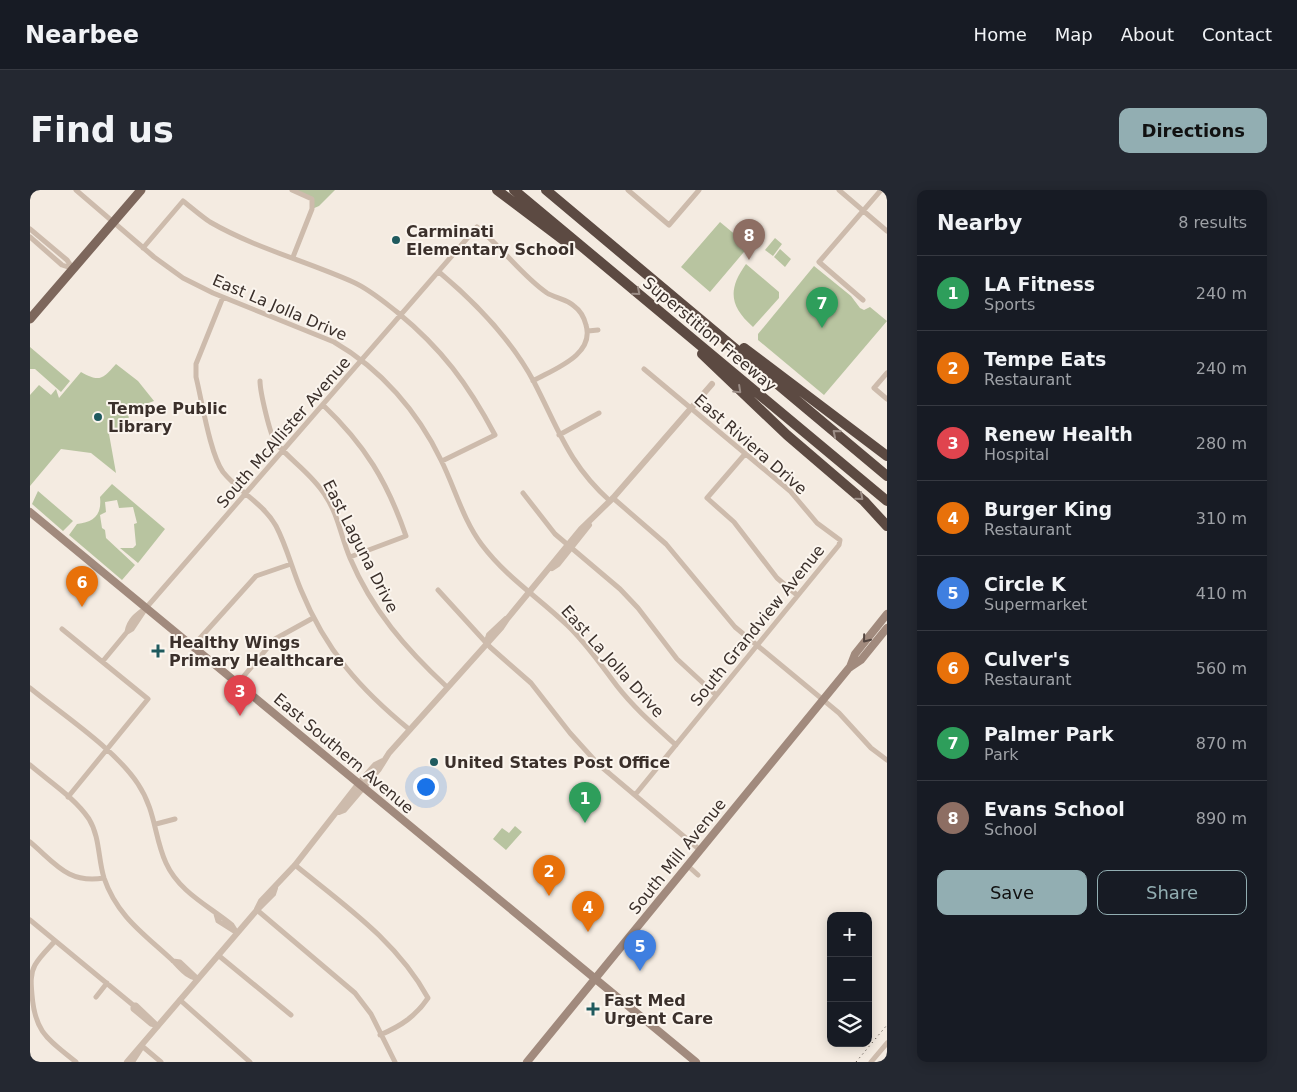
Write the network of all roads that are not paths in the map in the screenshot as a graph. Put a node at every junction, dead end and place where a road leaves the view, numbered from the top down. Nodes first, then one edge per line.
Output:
1 (76, 190) edge
2 (141, 190) edge
3 (292, 190) edge
4 (497, 190) edge
5 (514, 190) edge
6 (546, 190) edge
7 (556, 190) edge
8 (628, 190) edge
9 (699, 190) edge
10 (839, 190) edge
11 (880, 190) edge
12 (863, 211) junction
13 (114, 222) junction
14 (30, 229) edge
15 (887, 231) edge
16 (30, 237) edge
17 (610, 243) junction
18 (143, 248) junction
19 (293, 258) junction
20 (606, 267) junction
21 (73, 269) junction
22 (439, 272) junction
23 (670, 294) junction
24 (223, 297) junction
25 (864, 300) dead end
26 (401, 316) junction
27 (667, 317) junction
28 (30, 320) edge
29 (598, 330) dead end
30 (588, 331) junction
31 (362, 361) junction
32 (644, 369) dead end
33 (887, 373) edge
34 (260, 381) dead end
35 (533, 381) junction
36 (712, 384) dead end
37 (887, 399) edge
38 (323, 405) junction
39 (691, 408) junction
40 (599, 413) dead end
41 (559, 434) junction
42 (285, 450) junction
43 (745, 454) junction
44 (887, 456) edge
45 (442, 461) junction
46 (887, 476) edge
47 (522, 493) dead end
48 (246, 494) junction
49 (611, 499) junction
50 (887, 501) edge
51 (30, 512) edge
52 (887, 526) edge
53 (840, 540) joint
54 (570, 546) junction
55 (350, 557) junction
56 (291, 564) junction
57 (438, 590) dead end
58 (529, 593) junction
59 (797, 595) junction
60 (146, 608) junction
61 (887, 614) edge
62 (313, 618) junction
63 (62, 628) dead end
64 (887, 628) edge
65 (487, 642) junction
66 (193, 646) junction
67 (757, 646) junction
68 (103, 661) junction
69 (850, 667) junction
70 (238, 683) junction
71 (447, 687) junction
72 (30, 688) edge
73 (716, 695) junction
74 (823, 700) junction
75 (410, 730) junction
76 (676, 745) junction
77 (107, 751) junction
78 (887, 760) edge
79 (30, 766) edge
80 (361, 785) junction
81 (635, 795) junction
82 (68, 797) junction
83 (175, 819) dead end
84 (156, 824) junction
85 (30, 842) edge
86 (700, 850) junction
87 (295, 864) junction
88 (687, 866) junction
89 (698, 875) dead end
90 (104, 878) junction
91 (257, 910) junction
92 (30, 920) edge
93 (237, 933) junction
94 (55, 941) junction
95 (218, 955) junction
96 (595, 978) junction
97 (198, 979) junction
98 (107, 983) junction
99 (96, 996) dead end
100 (180, 1000) junction
101 (291, 1015) dead end
102 (158, 1026) junction
103 (380, 1035) junction
104 (887, 1043) edge
105 (142, 1046) junction
106 (76, 1062) edge
107 (127, 1062) edge
108 (132, 1062) edge
109 (161, 1062) edge
110 (250, 1062) edge
111 (395, 1062) edge
112 (527, 1062) edge
113 (696, 1062) edge
114 (871, 1062) edge

1 - 13 street, East La Jolla Drive
2 - 13 main road
3 - 19 street
4 - 20 highway
5 - 20 highway, Superstition Freeway
6 - 17 highway, Superstition Freeway
7 - 17 highway
8 - 9 street
10 - 12 street
11 - 12 street
12 - 15 street
12 - 25 street
13 - 18 street, East La Jolla Drive
13 - 21 main road
14 - 21 street
16 - 21 street
17 - 23 highway, Superstition Freeway
18 - 19 street
18 - 24 street, East La Jolla Drive
19 - 26 street
20 -> 27 highway, Superstition Freeway
21 - 28 main road
22 - 26 street, South McAllister Avenue
22 - 30 street, South McAllister Avenue
22 - 35 street
23 - 44 highway
46 -> 23 highway, Superstition Freeway
24 - 31 street, East La Jolla Drive
24 - 48 street
26 - 31 street, South McAllister Avenue
26 - 45 street
27 - 50 highway, Superstition Freeway
27 -> 52 highway
29 - 30 street
30 - 35 street
31 - 38 street, South McAllister Avenue
31 - 45 street, East La Jolla Drive
32 - 39 street, East Riviera Drive
33 - 37 street
34 - 42 street, East Laguna Drive
35 - 41 street
36 - 39 street
38 - 42 street, South McAllister Avenue
38 - 55 street
39 - 43 street, East Riviera Drive
39 - 49 street
40 - 41 street
41 - 49 street
42 - 48 street, South McAllister Avenue
42 - 55 street, East Laguna Drive
43 - 53 street, East Riviera Drive
43 - 59 street
45 - 58 street, East La Jolla Drive
47 - 54 street
48 - 56 street
48 - 60 street, South McAllister Avenue
49 - 54 street
49 - 67 street
51 - 60 main road, East Southern Avenue
53 - 59 street, South Grandview Avenue
54 - 58 street
54 - 73 street
55 - 71 street, East Laguna Drive
56 - 62 street
56 - 66 street
57 - 65 street
58 - 65 street
58 - 76 street, East La Jolla Drive
59 - 67 street, South Grandview Avenue
60 - 66 main road, East Southern Avenue
60 - 68 street, South McAllister Avenue
61 -> 69 main road, South Mill Avenue
62 - 70 street
62 - 75 street
63 - 68 street
64 - 69 main road, South Mill Avenue
65 - 71 street
65 - 81 street
66 - 70 main road, East Southern Avenue
67 - 73 street, South Grandview Avenue
67 - 74 street
68 - 77 street
69 - 74 main road, South Mill Avenue
70 - 80 main road, East Southern Avenue
71 - 75 street
72 - 77 street
73 - 76 street, South Grandview Avenue
74 - 78 street
74 - 86 main road, South Mill Avenue
75 - 80 street
76 - 81 street, South Grandview Avenue
77 - 82 street
77 - 84 street
79 - 82 street
80 - 87 street
80 - 96 main road, East Southern Avenue
81 - 86 street
82 - 90 street
83 - 84 street
84 - 93 street
85 - 90 street
86 - 88 main road, South Mill Avenue
87 - 91 street
87 - 103 street
88 - 89 street
88 - 96 main road, South Mill Avenue
90 - 97 street
91 - 93 street
91 - 103 street
92 - 94 street
93 - 95 street
94 - 98 street
94 - 106 street
95 - 97 street
95 - 101 street
96 - 112 main road, South Mill Avenue
96 - 113 main road, East Southern Avenue
97 - 100 street
98 - 99 street
98 - 102 street
100 - 102 street
100 - 110 street
102 - 105 street
103 - 111 street
104 - 114 street
105 - 107 street
105 - 108 street
105 - 109 street

